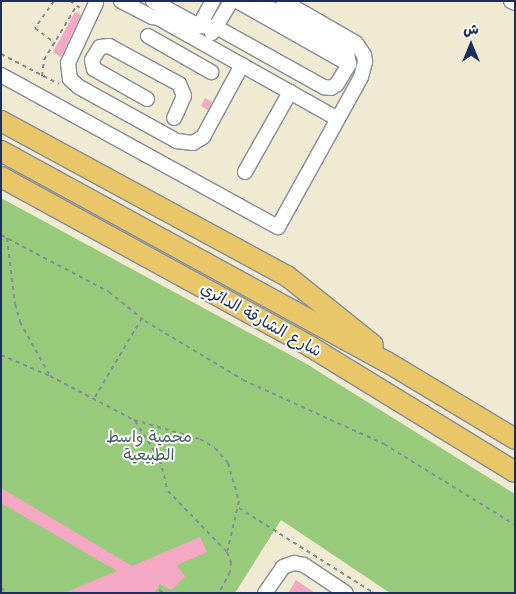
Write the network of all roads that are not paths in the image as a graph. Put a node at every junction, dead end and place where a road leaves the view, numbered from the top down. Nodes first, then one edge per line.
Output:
1 (120, 1) edge
2 (134, 1) edge
3 (232, 1) edge
4 (237, 1) edge
5 (258, 1) edge
6 (283, 1) edge
7 (511, 1) edge
8 (209, 2) edge
9 (515, 3) edge
10 (98, 4) edge
11 (159, 7) edge
12 (198, 26) junction
13 (216, 27) junction
14 (148, 36) junction
15 (205, 44) junction
16 (135, 60) junction
17 (349, 64) junction
18 (242, 65) junction
19 (211, 72) dead end
20 (1, 75) edge
21 (114, 81) junction
22 (290, 92) junction
23 (147, 99) dead end
24 (103, 101) junction
25 (174, 118) dead end
26 (338, 119) junction
27 (1, 121) edge
28 (1, 151) edge
29 (246, 172) dead end
30 (1, 177) edge
31 (387, 362) junction
32 (515, 439) edge
33 (515, 472) edge
34 (265, 593) edge
35 (346, 593) edge

1 - 10 street
1 - 11 street
2 - 11 street
3 - 13 street
4 - 17 street
5 - 17 street
6 - 26 street
7 - 9 street
8 - 12 street
10 - 24 street
11 - 12 street
11 - 14 street
11 - 15 street
12 - 13 street
13 - 15 street
13 - 17 street
14 - 16 street
14 - 19 street
15 - 18 street
16 - 21 street
16 - 25 street
18 - 22 street
18 - 24 street
20 - 26 street
21 - 23 street
21 - 24 street
22 - 26 street
22 - 29 street
27 - 31 highway
28 - 31 highway, شارع الشارقة الدائري
30 - 33 highway, شارع الشارقة الدائري
31 - 32 highway, شارع الشارقة الدائري
34 - 35 street

